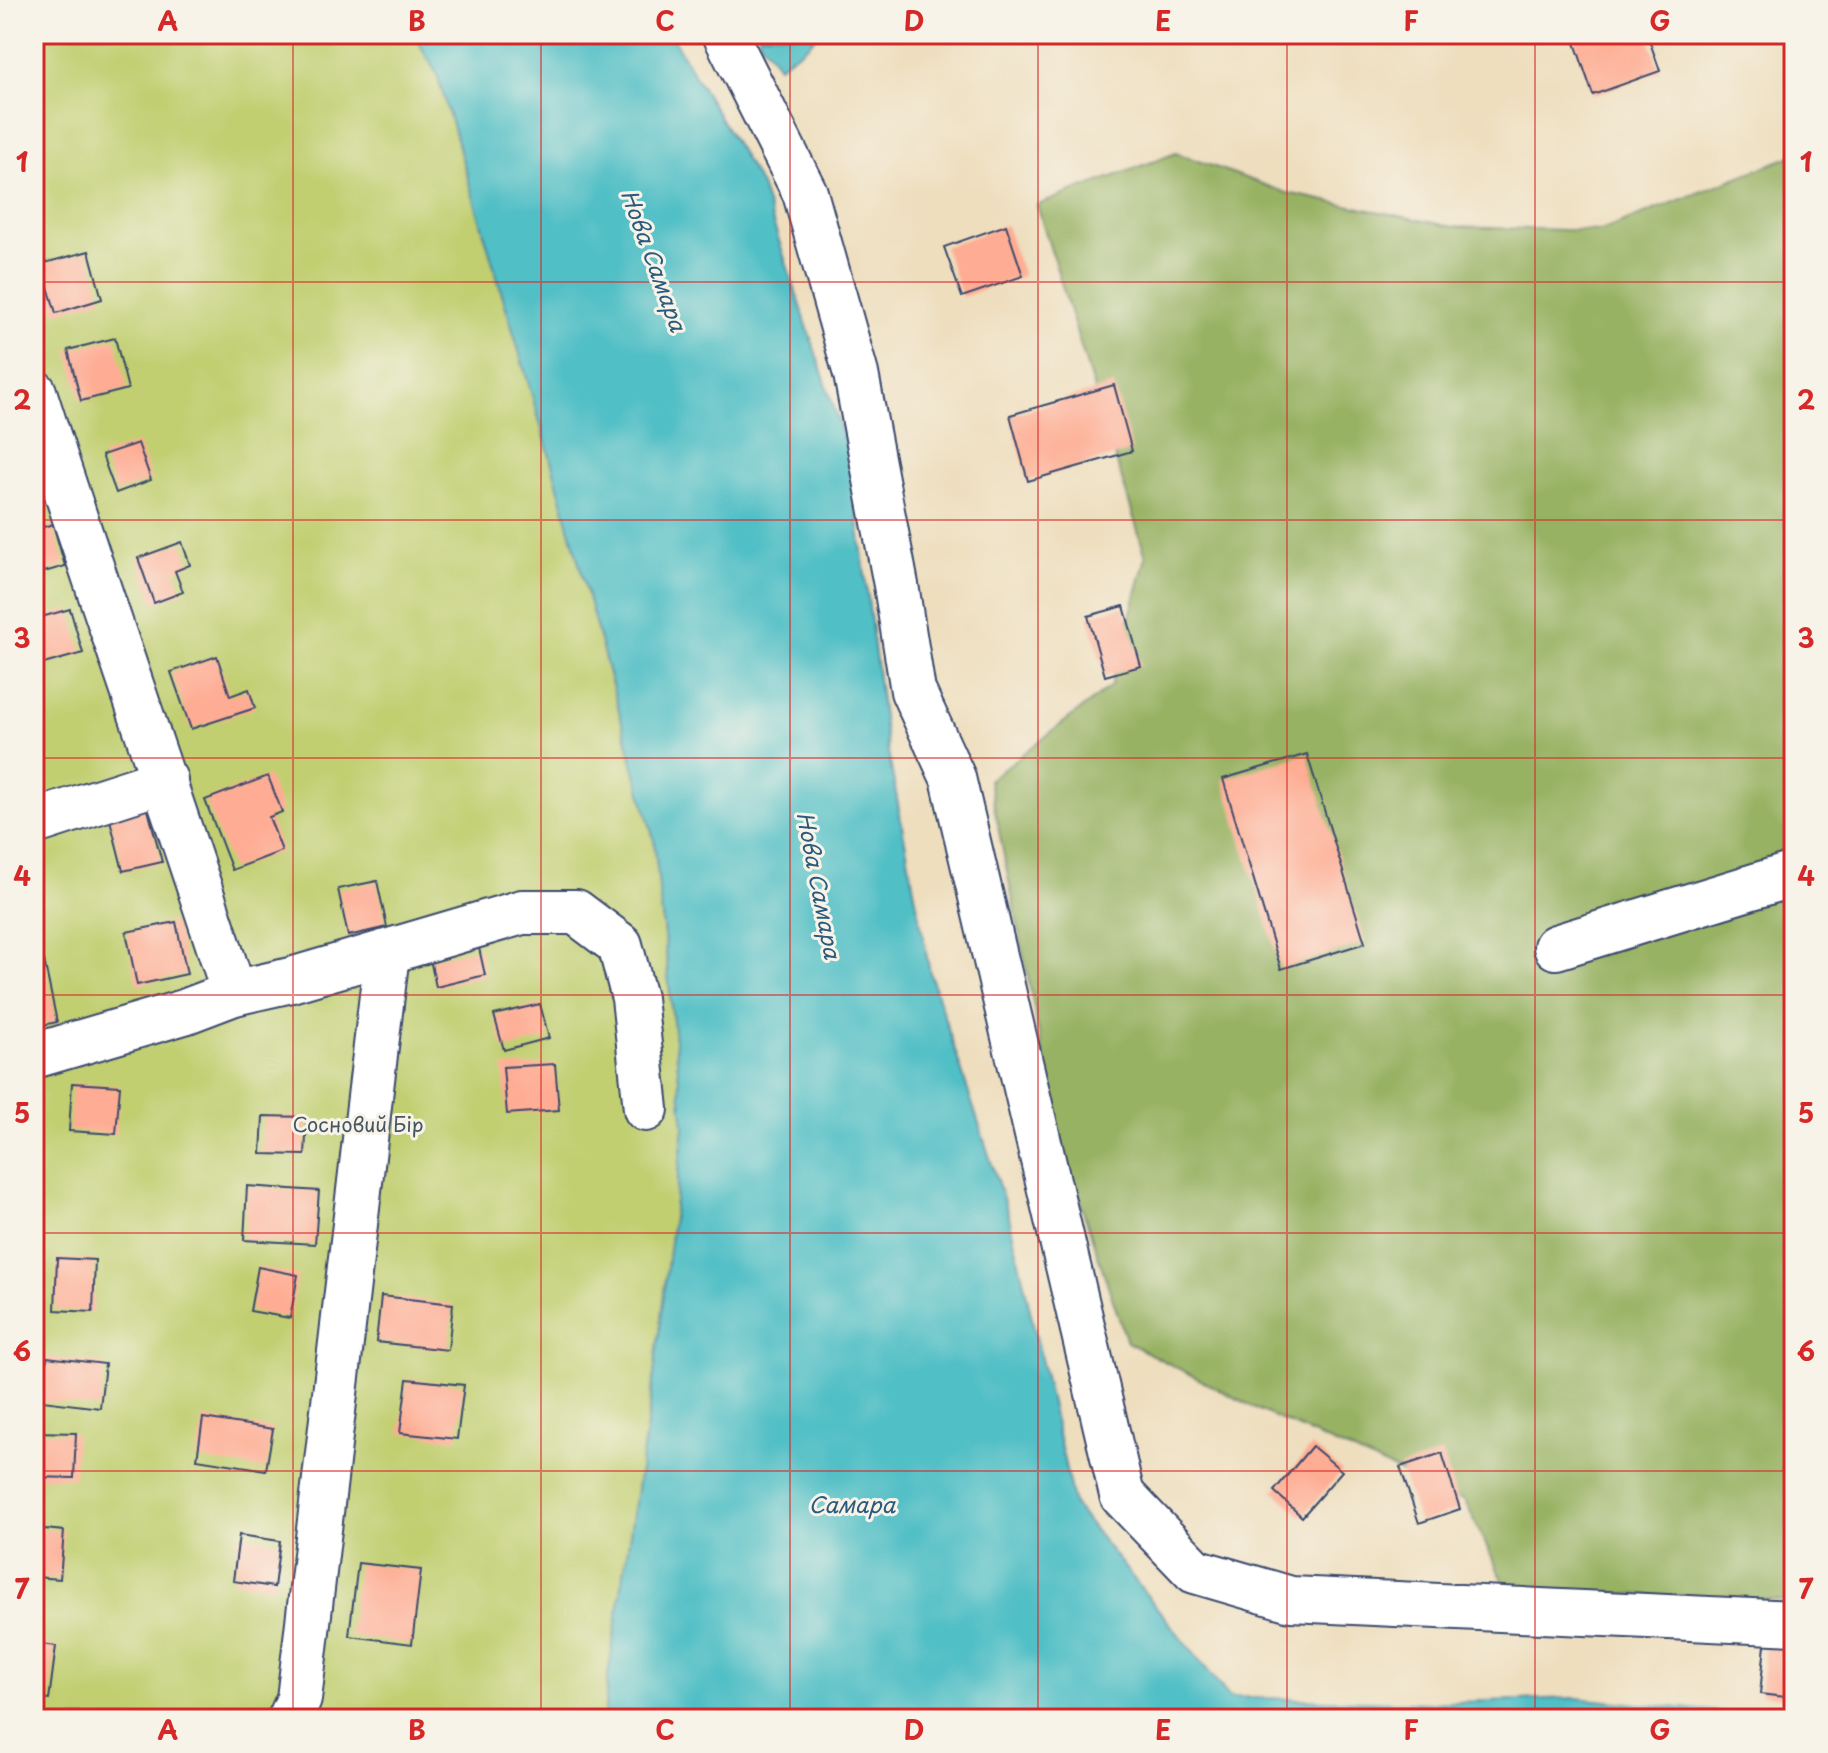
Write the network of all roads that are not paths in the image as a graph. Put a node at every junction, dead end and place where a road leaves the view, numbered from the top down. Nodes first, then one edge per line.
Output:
1 (725, 34) edge
2 (34, 392) edge
3 (165, 780) junction
4 (38, 821) dead end
5 (1794, 874) edge
6 (1556, 947) dead end
7 (387, 953) junction
8 (234, 993) junction
9 (34, 1056) edge
10 (646, 1109) dead end
11 (1794, 1623) edge
12 (290, 1719) edge

1 - 11 street
2 - 3 street
3 - 4 street
3 - 8 street
5 - 6 street
7 - 8 street
7 - 10 street
7 - 12 street
8 - 9 street

